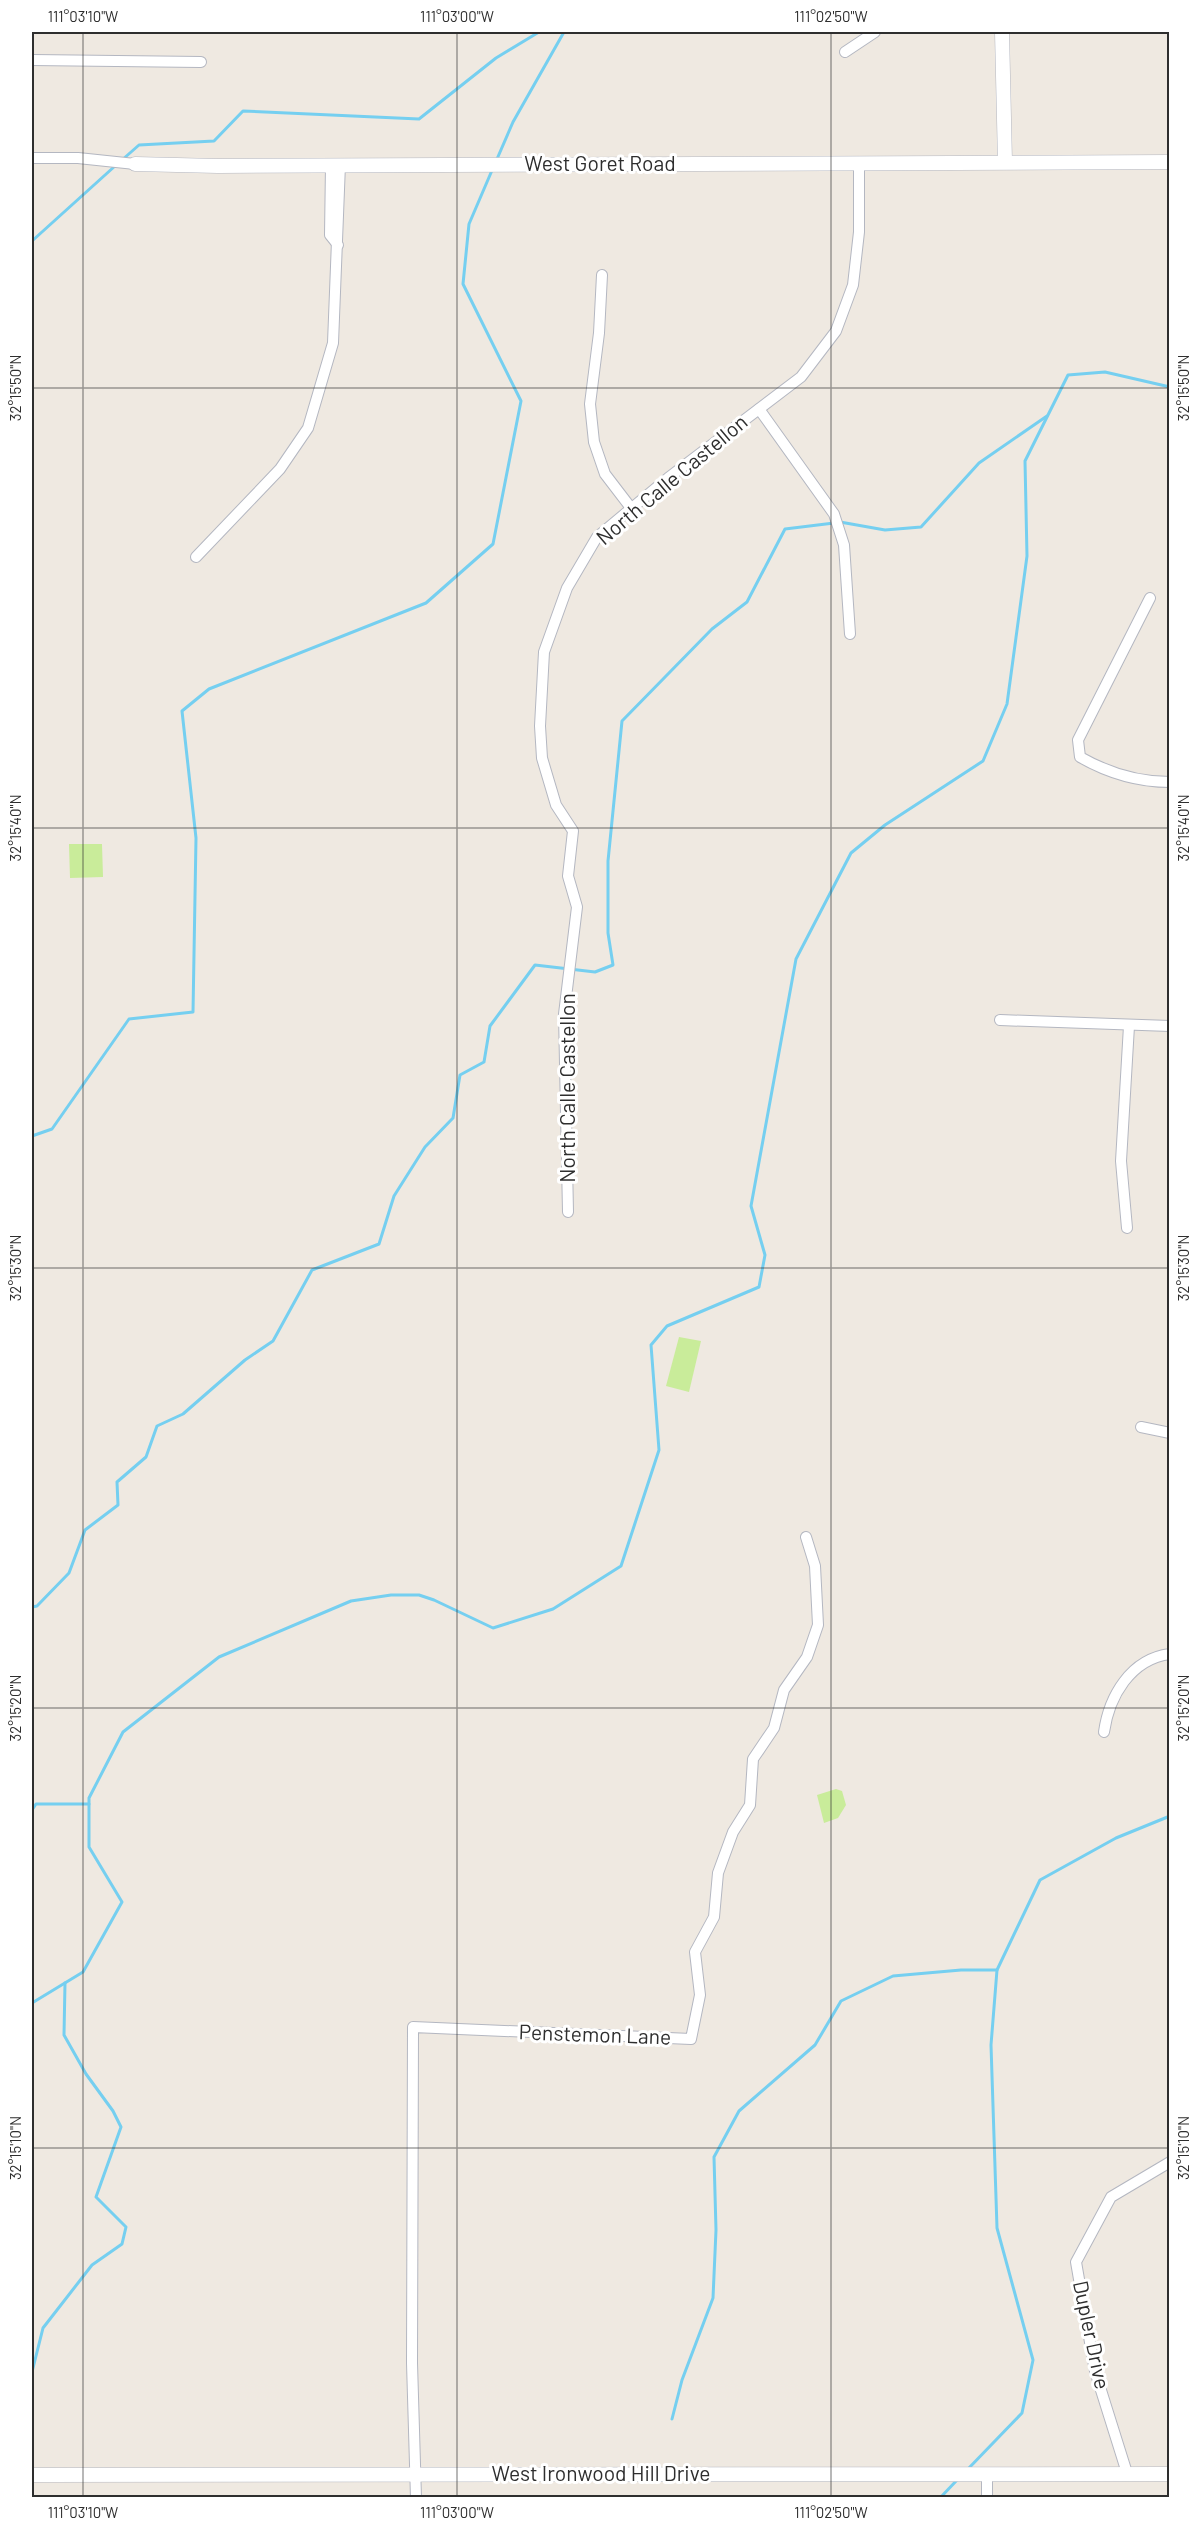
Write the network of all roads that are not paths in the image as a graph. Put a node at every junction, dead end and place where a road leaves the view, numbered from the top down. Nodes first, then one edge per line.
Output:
1 (875, 32) edge
2 (1002, 32) edge
3 (845, 52) dead end
4 (32, 60) edge
5 (201, 62) dead end
6 (32, 158) edge
7 (1005, 162) junction
8 (1170, 162) edge
9 (135, 164) joint
10 (860, 164) junction
11 (335, 165) junction
12 (602, 275) dead end
13 (759, 409) junction
14 (632, 508) junction
15 (196, 557) dead end
16 (1150, 598) dead end
17 (850, 634) dead end
18 (1170, 782) edge
19 (1000, 1020) dead end
20 (1129, 1026) junction
21 (1170, 1026) edge
22 (568, 1212) dead end
23 (1127, 1228) dead end
24 (1141, 1427) dead end
25 (1170, 1433) edge
26 (806, 1537) dead end
27 (1170, 1654) edge
28 (1104, 1732) dead end
29 (1170, 2163) edge
30 (987, 2474) junction
31 (1127, 2474) junction
32 (1170, 2474) edge
33 (32, 2475) edge
34 (416, 2475) junction
35 (416, 2498) edge
36 (987, 2498) edge

1 - 3 street
2 - 7 street
4 - 5 street
6 - 9 street, West Goret Road
7 - 8 street, West Goret Road
7 - 10 street, West Goret Road
9 - 11 street, West Goret Road
10 - 11 street, West Goret Road
10 - 13 street, North Calle Castellon
11 - 15 street
12 - 14 street
13 - 14 street, North Calle Castellon
13 - 17 street
14 - 22 street, North Calle Castellon
16 - 18 street
19 - 20 street
20 - 21 street
20 - 23 street
24 - 25 street
26 - 34 street, Penstemon Lane
27 - 28 street
29 - 31 street, Dupler Drive
30 - 31 street, West Ironwood Hill Drive
30 - 34 street, West Ironwood Hill Drive
30 - 36 street
31 - 32 street, West Ironwood Hill Drive
33 - 34 street, West Ironwood Hill Drive
34 - 35 street

